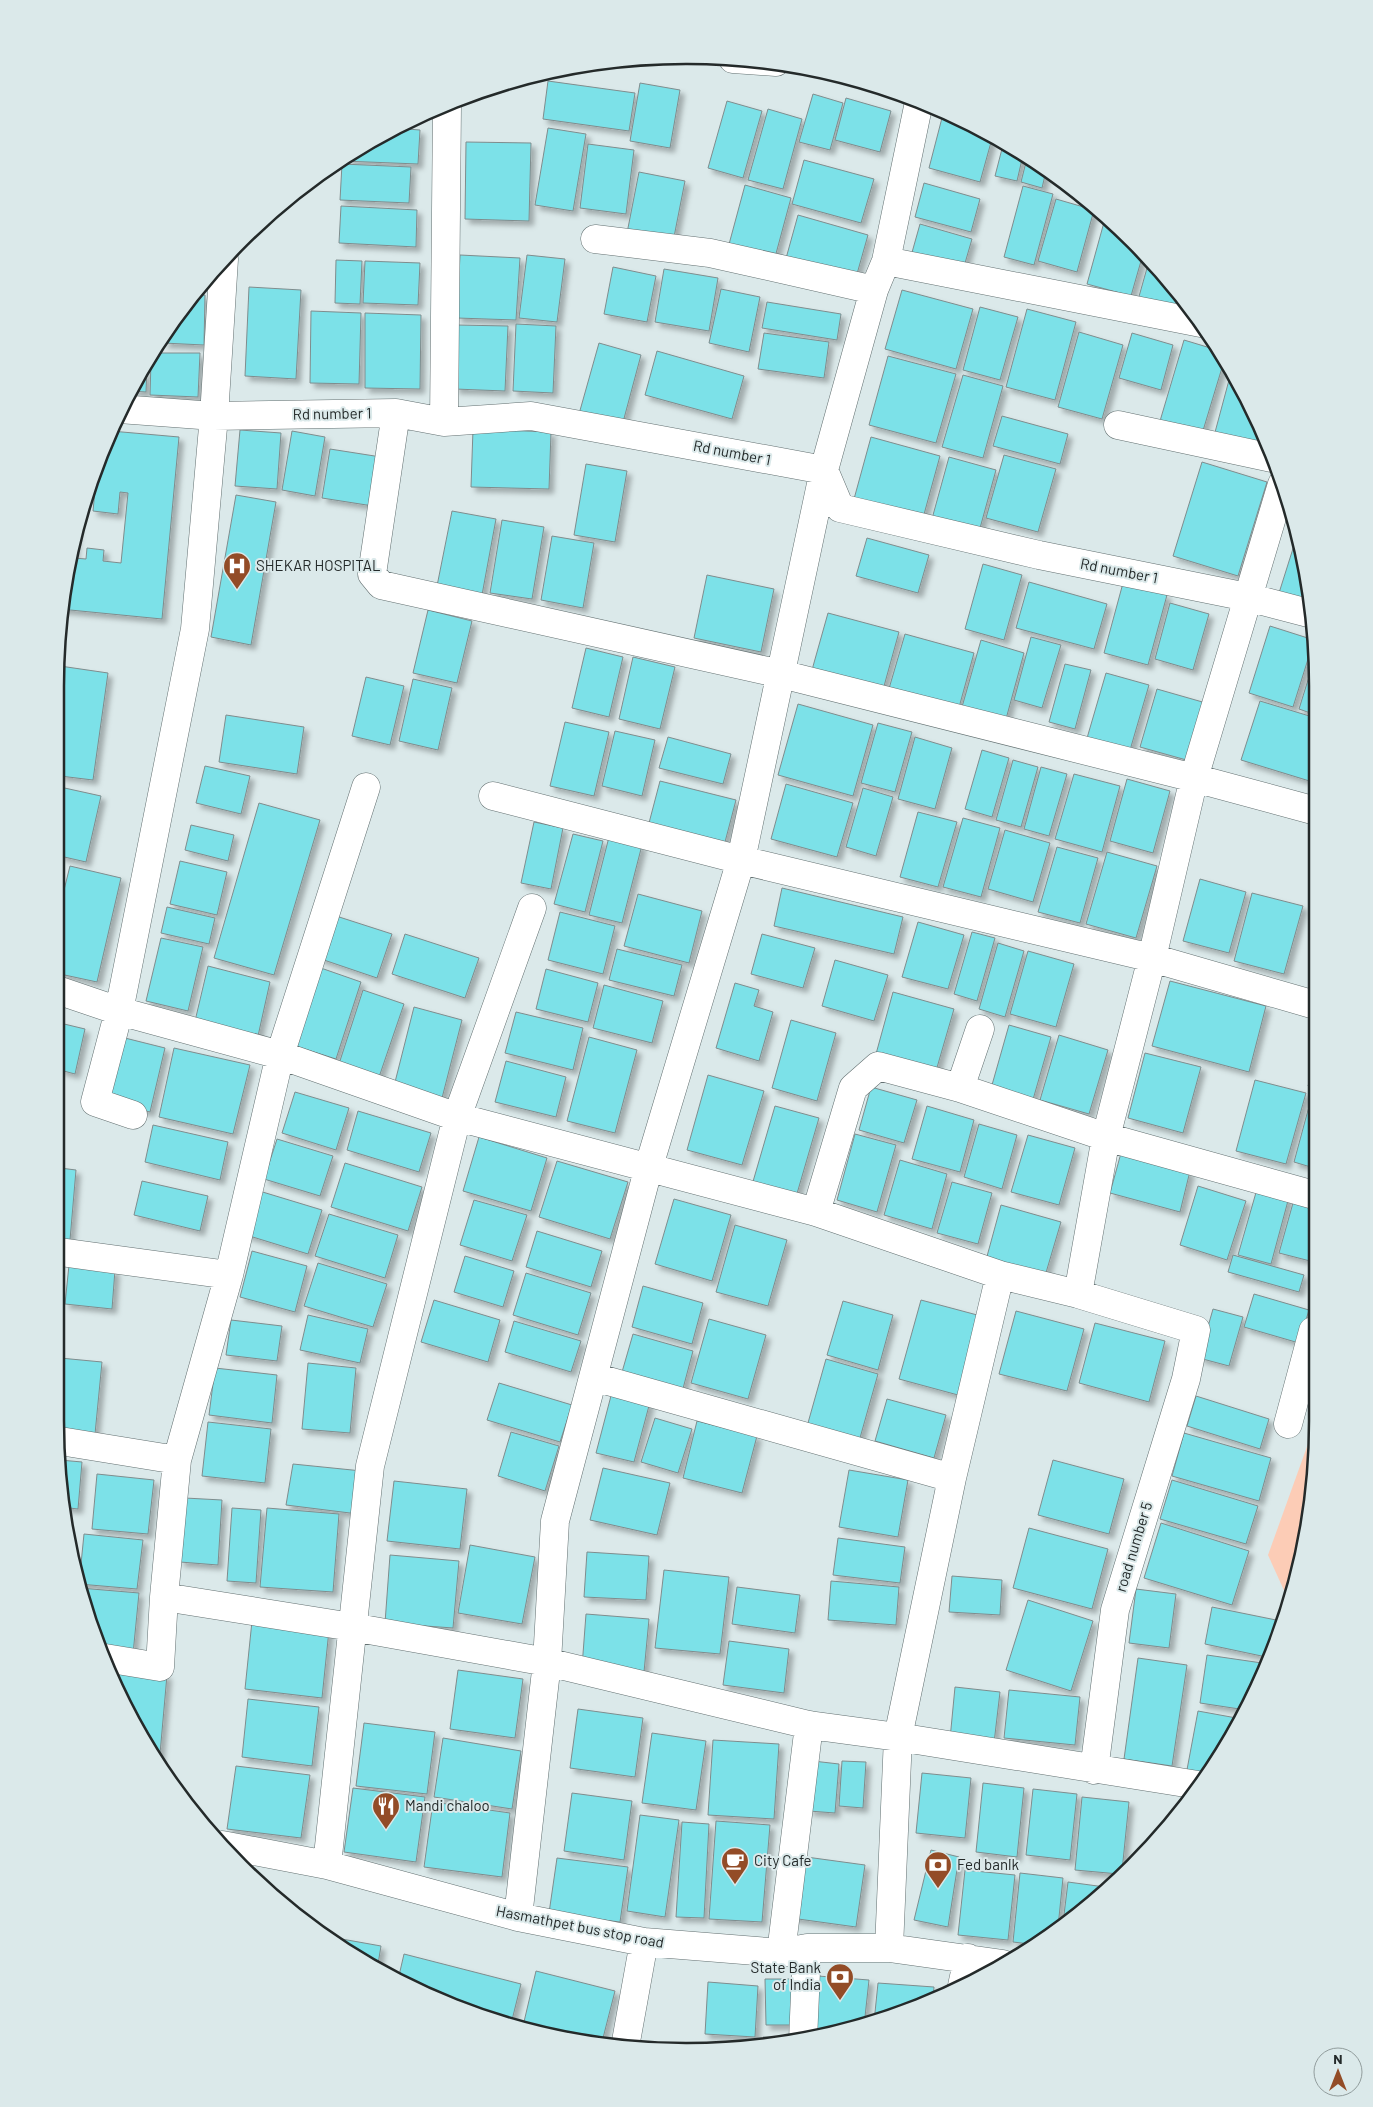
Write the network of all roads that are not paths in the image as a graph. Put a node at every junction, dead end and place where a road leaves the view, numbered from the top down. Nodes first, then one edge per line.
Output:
1 (918, 108) edge
2 (447, 111) edge
3 (595, 239) dead end
4 (886, 261) junction
5 (223, 270) edge
6 (874, 290) junction
7 (1191, 321) edge
8 (129, 410) edge
9 (396, 413) junction
10 (214, 416) junction
11 (444, 422) junction
12 (1118, 425) dead end
13 (1265, 457) edge
14 (824, 470) junction
15 (1279, 495) edge
16 (1247, 597) junction
17 (1305, 612) edge
18 (781, 674) junction
19 (1194, 778) junction
20 (366, 787) dead end
21 (493, 796) dead end
22 (1309, 809) edge
23 (741, 860) junction
24 (532, 908) dead end
25 (1152, 958) junction
26 (64, 992) edge
27 (1309, 1003) edge
28 (119, 1010) junction
29 (980, 1029) dead end
30 (280, 1055) junction
31 (960, 1088) junction
32 (133, 1115) dead end
33 (457, 1117) junction
34 (1106, 1137) junction
35 (649, 1166) junction
36 (1309, 1194) edge
37 (816, 1212) junction
38 (64, 1253) edge
39 (229, 1275) junction
40 (1000, 1275) junction
41 (1078, 1294) junction
42 (1309, 1346) edge
43 (594, 1377) junction
44 (1288, 1424) dead end
45 (65, 1442) edge
46 (177, 1460) junction
47 (952, 1478) junction
48 (164, 1597) junction
49 (352, 1627) junction
50 (111, 1659) edge
51 (547, 1662) junction
52 (809, 1725) junction
53 (898, 1737) junction
54 (1094, 1770) junction
55 (1192, 1784) edge
56 (233, 1847) edge
57 (327, 1864) junction
58 (518, 1917) junction
59 (644, 1942) junction
60 (889, 1948) junction
61 (794, 1951) junction
62 (968, 1958) junction
63 (994, 1962) edge
64 (964, 1978) edge
65 (802, 2032) edge
66 (626, 2040) edge

1 - 4 street
2 - 11 street
3 - 6 street
4 - 6 street
4 - 7 street
5 - 10 street
6 - 14 street
8 - 10 street, Rd number 1
9 - 10 street, Rd number 1
9 - 11 street, Rd number 1
9 - 18 street
10 - 28 street
11 - 14 street, Rd number 1
12 - 13 street
14 - 16 street, Rd number 1
14 - 18 street
15 - 16 street
16 - 17 street, Rd number 1
16 - 19 street
18 - 19 street
18 - 23 street
19 - 22 street
19 - 25 street
20 - 30 street
21 - 23 street
23 - 25 street
23 - 35 street
24 - 33 street
25 - 27 street
25 - 34 street
26 - 28 street
28 - 30 street
28 - 32 street
29 - 31 street
30 - 33 street
30 - 39 street
31 - 34 street
31 - 37 street
33 - 35 street
33 - 49 street
34 - 36 street
34 - 41 street
35 - 37 street
35 - 43 street
37 - 40 street
38 - 39 street
39 - 46 street
40 - 41 street
40 - 47 street
41 - 54 street, road number 5
42 - 44 street
43 - 47 street
43 - 51 street
45 - 46 street
46 - 48 street
47 - 53 street
48 - 49 street
48 - 50 street
49 - 51 street
49 - 57 street
51 - 52 street
51 - 58 street
52 - 53 street
52 - 61 street
53 - 54 street
53 - 60 street
54 - 55 street
56 - 57 street, Hasmathpet bus stop road
57 - 58 street, Hasmathpet bus stop road
58 - 59 street, Hasmathpet bus stop road
59 - 61 street, Hasmathpet bus stop road
59 - 66 street
60 - 61 street, Hasmathpet bus stop road
60 - 62 street, Hasmathpet bus stop road
61 - 65 street
62 - 63 street, Hasmathpet bus stop road
62 - 64 street

